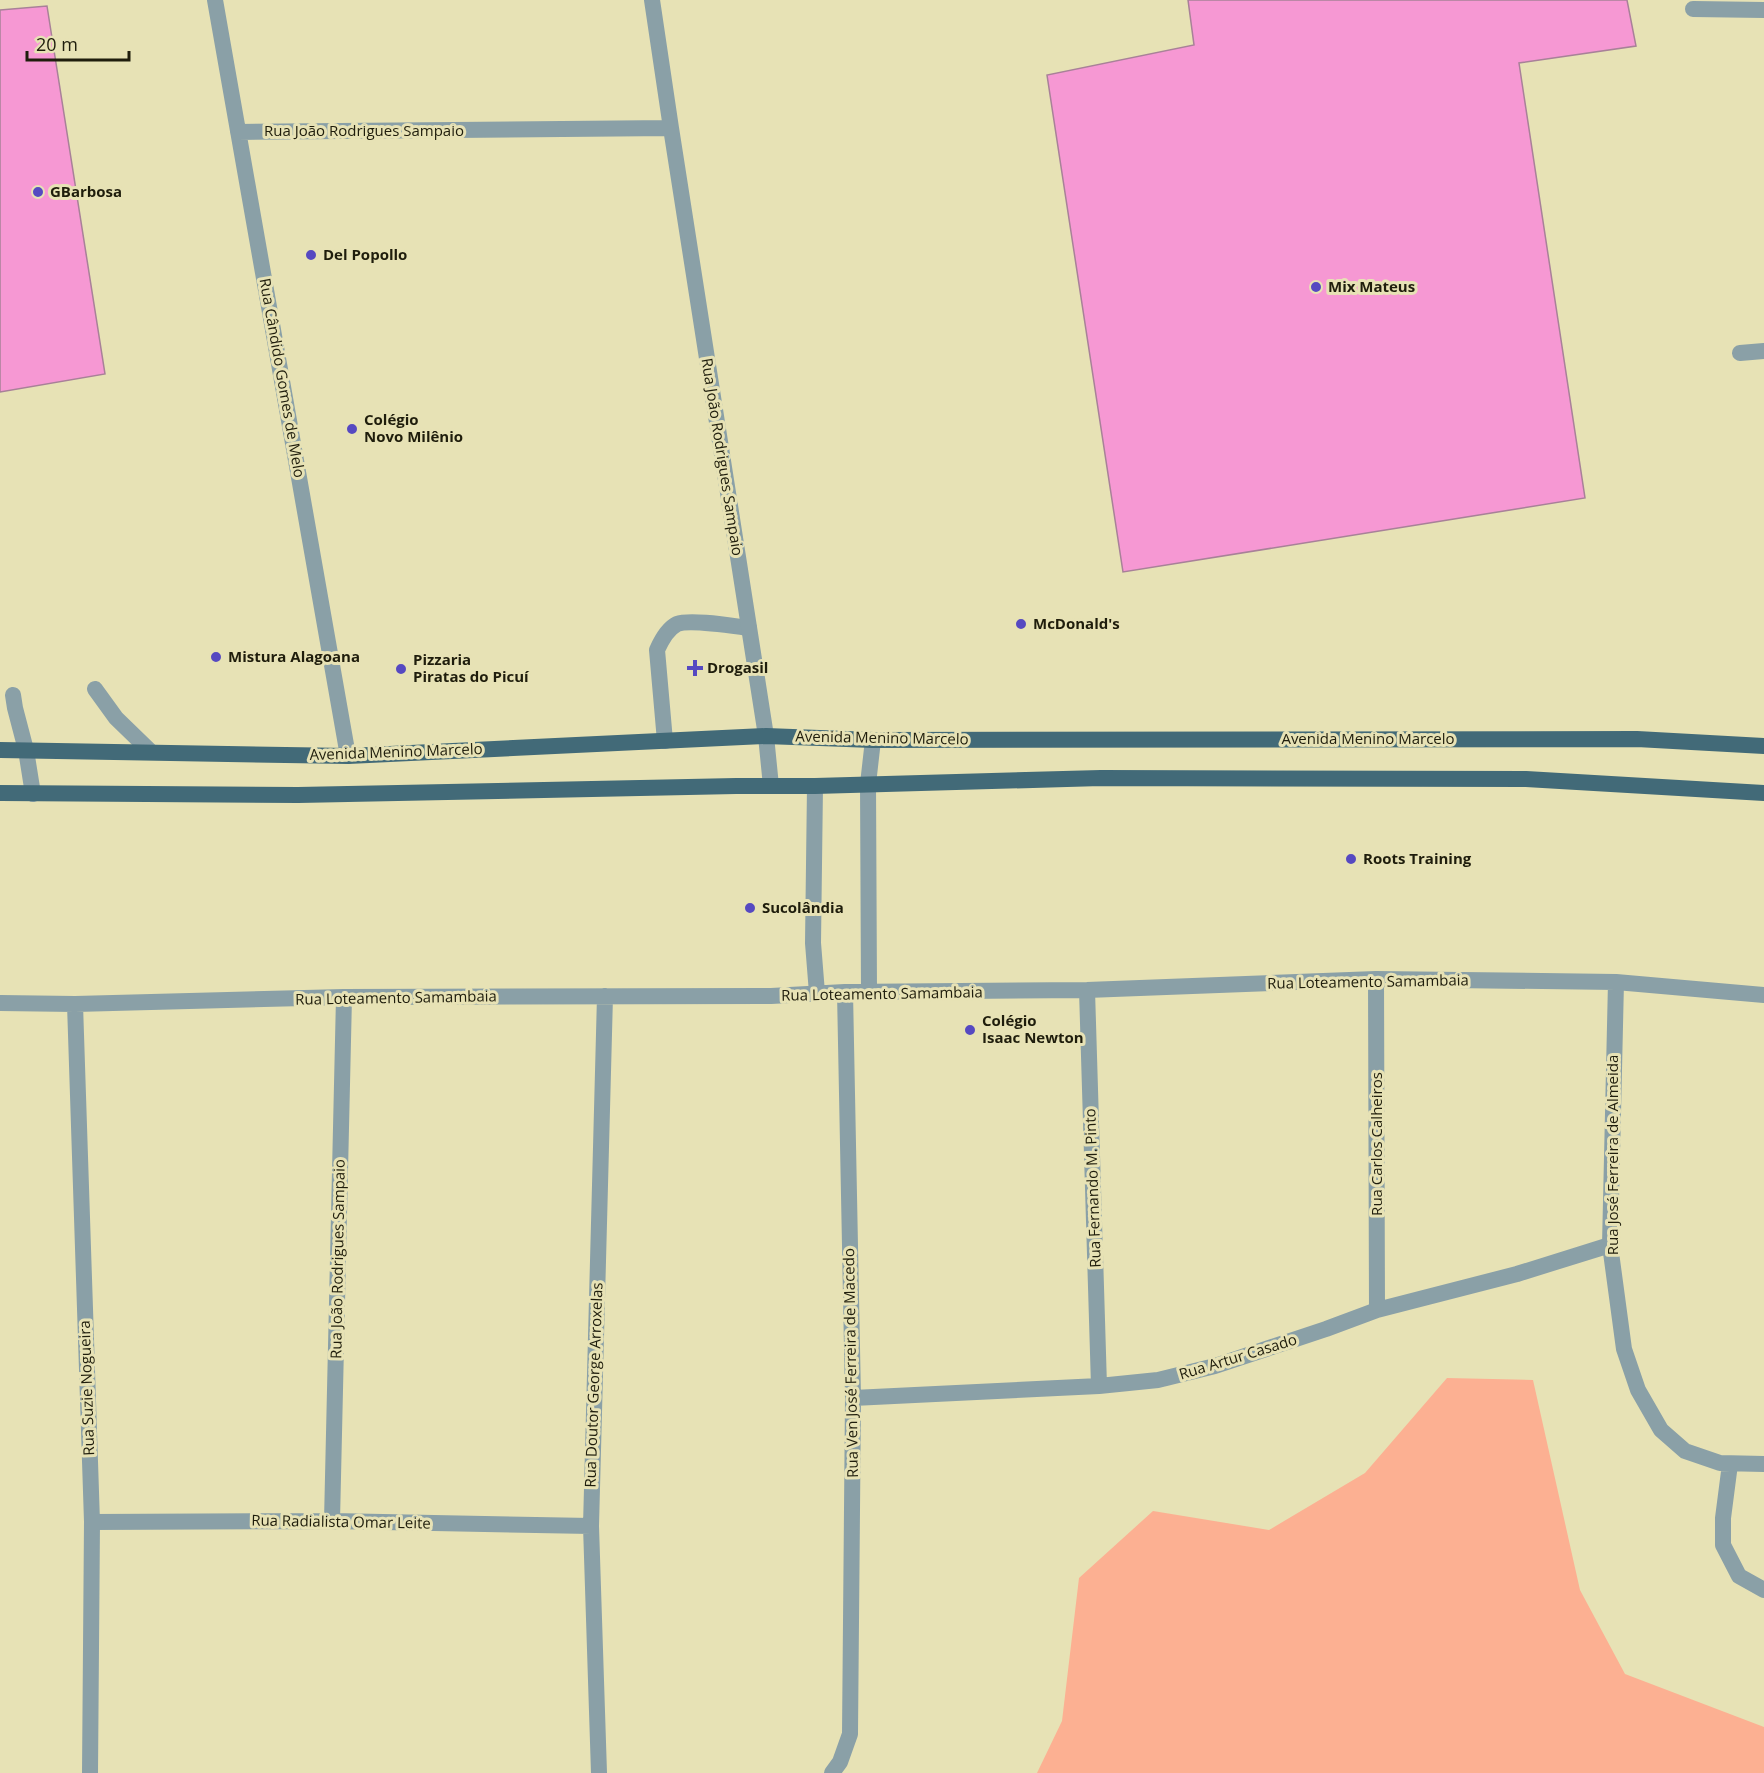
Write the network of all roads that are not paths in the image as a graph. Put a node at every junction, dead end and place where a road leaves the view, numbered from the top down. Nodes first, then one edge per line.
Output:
1 (215, 0) edge
2 (652, 0) edge
3 (1693, 9) dead end
4 (1764, 10) edge
5 (671, 128) junction
6 (238, 132) junction
7 (1764, 351) edge
8 (1740, 353) dead end
9 (749, 628) junction
10 (95, 689) dead end
11 (9, 704) edge
12 (766, 736) junction
13 (873, 740) junction
14 (665, 741) junction
15 (1764, 746) edge
16 (0, 750) edge
17 (26, 750) junction
18 (150, 752) junction
19 (348, 756) junction
20 (868, 784) junction
21 (771, 786) junction
22 (815, 786) junction
23 (0, 793) edge
24 (1764, 793) edge
25 (33, 794) junction
26 (1376, 979) junction
27 (1616, 982) junction
28 (1087, 990) junction
29 (845, 992) junction
30 (869, 992) junction
31 (817, 993) junction
32 (1764, 995) edge
33 (605, 996) junction
34 (344, 997) junction
35 (0, 1002) edge
36 (75, 1004) junction
37 (1610, 1245) junction
38 (1377, 1310) junction
39 (1099, 1386) junction
40 (853, 1398) junction
41 (1730, 1464) junction
42 (1764, 1464) edge
43 (332, 1521) junction
44 (92, 1522) junction
45 (591, 1526) junction
46 (1764, 1590) edge
47 (90, 1773) edge
48 (599, 1773) edge
49 (832, 1773) edge

1 - 6 street, Rua Cândido Gomes de Melo
2 - 5 street, Rua João Rodrigues Sampaio
3 - 4 street
5 - 6 street, Rua João Rodrigues Sampaio
5 - 9 street, Rua João Rodrigues Sampaio
6 - 19 street, Rua Cândido Gomes de Melo
7 - 8 street
9 - 12 street, Rua João Rodrigues Sampaio
9 - 14 street
10 - 18 street
11 - 17 street
12 - 13 main road, Avenida Menino Marcelo
12 - 14 main road, Avenida Menino Marcelo
12 - 21 street, Rua João Rodrigues Sampaio
13 - 15 main road, Avenida Menino Marcelo
13 - 20 street
14 - 19 main road, Avenida Menino Marcelo
16 - 17 main road, Avenida Menino Marcelo
17 - 18 main road, Avenida Menino Marcelo
17 - 25 street
18 - 19 main road, Avenida Menino Marcelo
20 - 22 main road
20 - 24 main road
20 - 30 street
21 - 22 main road
21 - 25 main road
22 - 31 street
23 - 25 main road
26 - 27 street, Rua Loteamento Samambaia
26 - 28 street, Rua Loteamento Samambaia
26 - 38 street, Rua Carlos Calheiros
27 - 32 street, Rua Loteamento Samambaia
27 - 37 street, Rua José Ferreira de Almeida
28 - 30 street, Rua Loteamento Samambaia
28 - 39 street, Rua Fernando M. Pinto
29 - 30 street, Rua Loteamento Samambaia
29 - 31 street, Rua Loteamento Samambaia
29 - 40 street, Rua Ven José Ferreira de Macedo
31 - 33 street, Rua Loteamento Samambaia
33 - 34 street, Rua Loteamento Samambaia
33 - 45 street, Rua Doutor George Arroxelas
34 - 36 street, Rua Loteamento Samambaia
34 - 43 street, Rua João Rodrigues Sampaio
35 - 36 street, Rua Loteamento Samambaia
36 - 44 street, Rua Suzie Nogueira
37 - 38 street, Rua Artur Casado
37 - 41 street, Rua José Ferreira de Almeida
38 - 39 street, Rua Artur Casado
39 - 40 street, Rua Artur Casado
40 - 49 street, Rua Ven José Ferreira de Macedo
41 - 42 street
41 - 46 street
43 - 44 street, Rua Radialista Omar Leite
43 - 45 street, Rua Radialista Omar Leite
44 - 47 street, Rua Suzie Nogueira
45 - 48 street, Rua Doutor George Arroxelas

